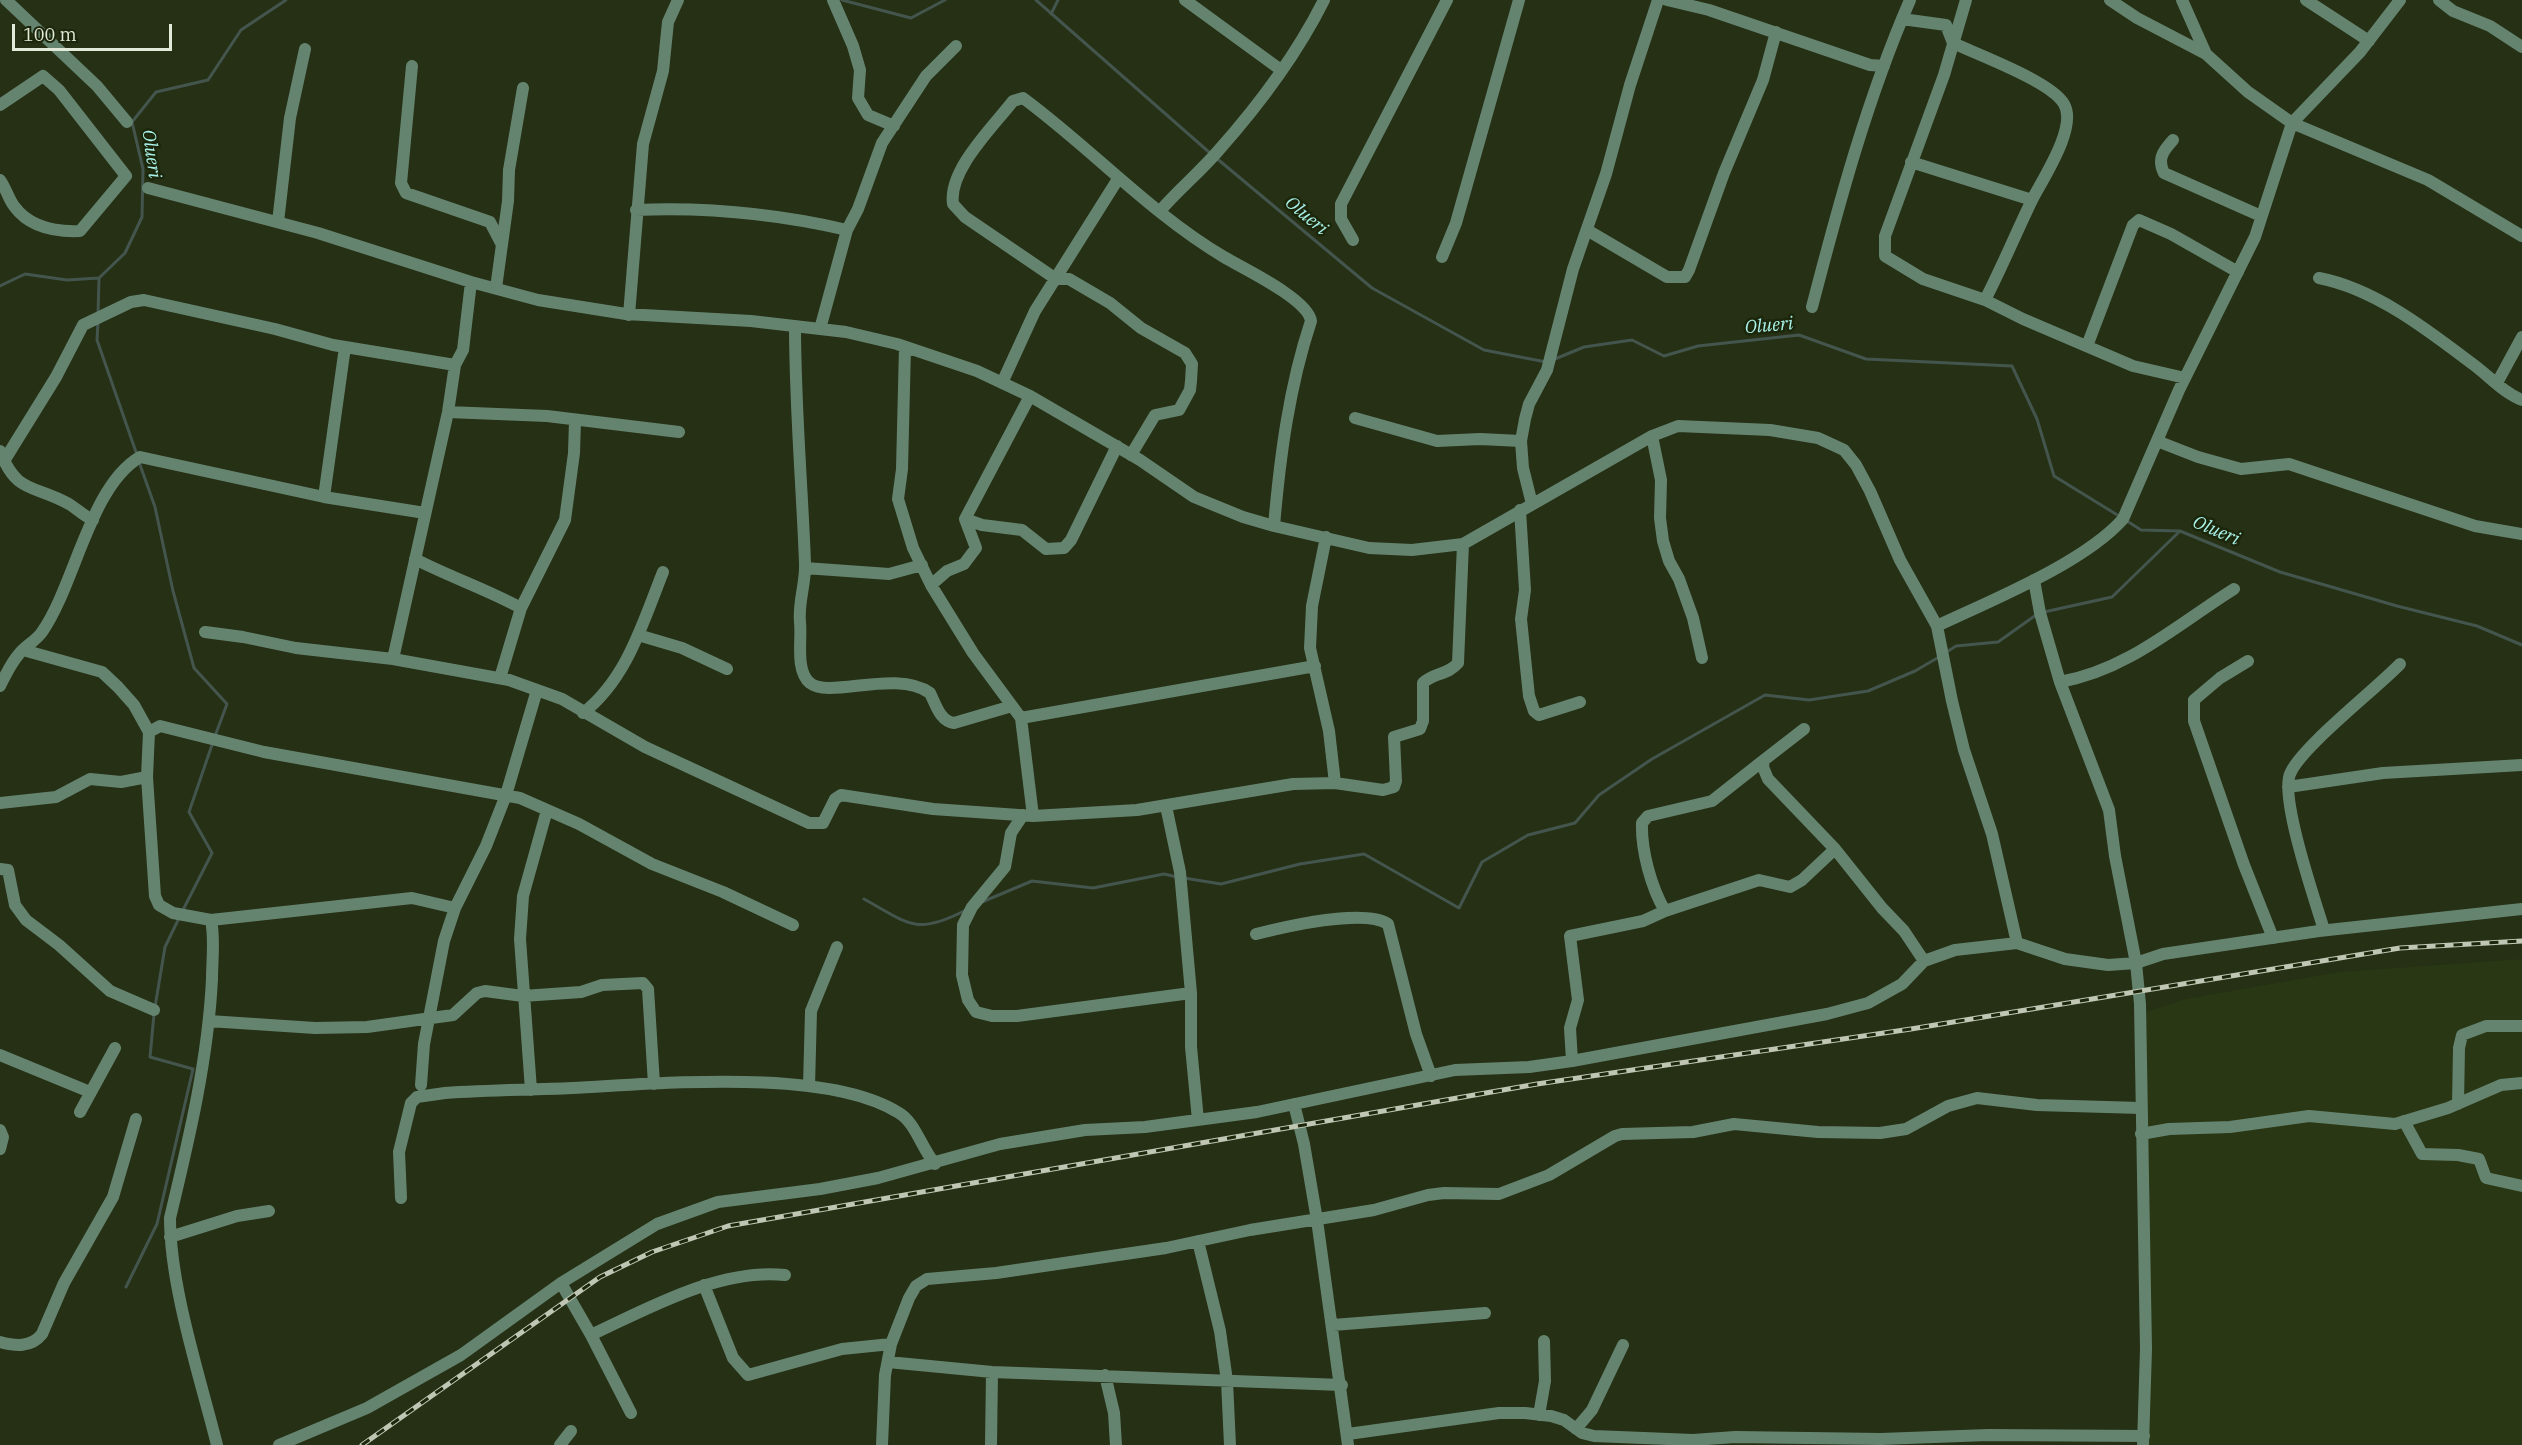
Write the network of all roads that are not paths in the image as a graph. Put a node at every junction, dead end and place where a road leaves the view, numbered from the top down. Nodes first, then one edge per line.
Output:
1 (6, 0) edge
2 (678, 0) edge
3 (1185, 0) edge
4 (1324, 0) edge
5 (1447, 0) edge
6 (1519, 0) edge
7 (1658, 0) edge
8 (1667, 0) edge
9 (1910, 0) edge
10 (1966, 0) edge
11 (2110, 0) edge
12 (2182, 0) edge
13 (2306, 0) edge
14 (2400, 0) edge
15 (2439, 0) edge
16 (835, 5) edge
17 (1902, 19) junction
18 (1776, 32) junction
19 (2369, 41) junction
20 (1953, 43) junction
21 (956, 46) dead end
22 (2522, 47) edge
23 (305, 49) dead end
24 (2206, 54) junction
25 (412, 66) dead end
26 (1884, 66) junction
27 (1281, 70) junction
28 (523, 88) dead end
29 (0, 105) edge
30 (127, 122) dead end
31 (2292, 123) junction
32 (894, 126) junction
33 (2173, 140) dead end
34 (1911, 162) junction
35 (1119, 179) junction
36 (0, 180) edge
37 (148, 188) dead end
38 (2032, 200) junction
39 (636, 210) junction
40 (1160, 211) junction
41 (2261, 216) junction
42 (278, 222) junction
43 (847, 230) junction
44 (1587, 230) junction
45 (2522, 236) edge
46 (1353, 240) dead end
47 (501, 243) junction
48 (1442, 257) dead end
49 (2238, 272) junction
50 (2319, 278) dead end
51 (1056, 279) junction
52 (471, 282) junction
53 (496, 288) junction
54 (1985, 300) junction
55 (1812, 307) dead end
56 (629, 315) junction
57 (795, 326) junction
58 (820, 329) junction
59 (2522, 337) edge
60 (2087, 346) junction
61 (345, 347) junction
62 (905, 347) junction
63 (455, 365) junction
64 (2185, 378) junction
65 (1002, 383) junction
66 (2497, 383) junction
67 (1030, 396) junction
68 (2522, 400) edge
69 (448, 412) junction
70 (1355, 418) dead end
71 (575, 421) junction
72 (679, 432) dead end
73 (1652, 436) junction
74 (1521, 441) junction
75 (2157, 441) junction
76 (1117, 446) junction
77 (1131, 455) junction
78 (2, 456) edge
79 (324, 497) junction
80 (1532, 504) junction
81 (1520, 510) junction
82 (425, 513) junction
83 (965, 519) junction
84 (93, 520) junction
85 (1275, 526) junction
86 (2522, 534) edge
87 (1326, 537) junction
88 (1463, 544) junction
89 (415, 559) junction
90 (922, 565) junction
91 (805, 568) junction
92 (663, 572) dead end
93 (2034, 580) junction
94 (931, 585) junction
95 (2234, 589) dead end
96 (521, 608) junction
97 (1937, 626) junction
98 (205, 632) dead end
99 (638, 634) junction
100 (23, 650) junction
101 (1702, 658) dead end
102 (393, 659) junction
103 (2248, 661) dead end
104 (2400, 664) dead end
105 (1315, 666) junction
106 (727, 669) dead end
107 (500, 678) junction
108 (2060, 682) junction
109 (0, 686) edge
110 (537, 690) junction
111 (1580, 702) dead end
112 (1012, 706) junction
113 (583, 712) junction
114 (1021, 718) junction
115 (1804, 729) dead end
116 (149, 732) junction
117 (1764, 760) junction
118 (2522, 765) edge
119 (147, 777) junction
120 (1335, 783) junction
121 (2288, 787) junction
122 (506, 795) junction
123 (0, 803) edge
124 (1166, 806) junction
125 (547, 810) junction
126 (1028, 815) junction
127 (1835, 849) junction
128 (0, 869) edge
129 (455, 908) junction
130 (2522, 909) edge
131 (1665, 911) junction
132 (211, 920) junction
133 (793, 925) dead end
134 (2324, 930) junction
135 (1256, 934) dead end
136 (2273, 938) junction
137 (2017, 943) junction
138 (837, 946) dead end
139 (1924, 961) junction
140 (2136, 963) junction
141 (1191, 993) junction
142 (523, 996) junction
143 (154, 1010) dead end
144 (429, 1020) junction
145 (209, 1021) junction
146 (2522, 1026) edge
147 (115, 1048) dead end
148 (0, 1055) edge
149 (1572, 1061) junction
150 (1431, 1076) junction
151 (2522, 1083) edge
152 (654, 1084) junction
153 (421, 1085) dead end
154 (809, 1086) junction
155 (531, 1090) junction
156 (90, 1092) junction
157 (1294, 1104) junction
158 (2458, 1104) junction
159 (2141, 1108) junction
160 (80, 1112) dead end
161 (136, 1119) dead end
162 (1198, 1120) junction
163 (2404, 1121) junction
164 (0, 1130) edge
165 (2141, 1134) junction
166 (0, 1149) edge
167 (935, 1164) junction
168 (2522, 1186) edge
169 (401, 1198) dead end
170 (269, 1211) dead end
171 (1317, 1220) junction
172 (170, 1237) junction
173 (1198, 1241) junction
174 (785, 1275) dead end
175 (561, 1283) junction
176 (704, 1286) junction
177 (1485, 1313) dead end
178 (1333, 1326) junction
179 (591, 1335) junction
180 (1544, 1341) dead end
181 (0, 1342) edge
182 (891, 1344) junction
183 (1623, 1345) dead end
184 (888, 1362) junction
185 (992, 1372) junction
186 (1105, 1375) junction
187 (1227, 1382) junction
188 (1342, 1385) junction
189 (631, 1413) dead end
190 (1539, 1414) junction
191 (1576, 1429) junction
192 (571, 1431) dead end
193 (1348, 1439) edge
194 (1988, 1440) edge
195 (2144, 1440) edge
196 (1691, 1443) edge
197 (217, 1445) edge
198 (279, 1445) edge
199 (560, 1445) edge
200 (882, 1445) edge
201 (991, 1445) edge
202 (1116, 1445) edge
203 (1230, 1445) edge

1 - 30 street
2 - 39 street
3 - 27 street
4 - 27 street
5 - 46 street
6 - 48 street
7 - 44 street
8 - 18 street
9 - 17 street
10 - 20 street
11 - 24 street
12 - 24 street
13 - 19 street
14 - 19 street
15 - 22 street
16 - 32 street
17 - 20 street
17 - 26 street
18 - 26 street
18 - 44 street
19 - 31 street
20 - 34 street
20 - 38 street
21 - 32 street
23 - 42 street
24 - 31 street
25 - 47 street
26 - 55 street
27 - 40 street
28 - 47 street
29 - 36 street
31 - 41 street
31 - 45 street
32 - 43 street
33 - 41 street
34 - 38 street
34 - 54 street
35 - 40 street
35 - 51 street
35 - 51 street
37 - 42 street
38 - 54 street
39 - 43 street
39 - 56 street
40 - 85 street
41 - 49 street
42 - 52 street
43 - 58 street
44 - 74 street
47 - 53 street
49 - 60 street
49 - 64 street
50 - 66 street
51 - 65 street
51 - 77 street
52 - 53 street
52 - 63 street
53 - 56 street
54 - 60 street
56 - 57 street
57 - 58 street
57 - 91 street
58 - 62 street
59 - 66 street
60 - 64 street
61 - 63 street
61 - 78 street
61 - 79 street
62 - 65 street
62 - 90 street
63 - 69 street
64 - 75 street
65 - 67 street
66 - 68 street
67 - 76 street
67 - 83 street
69 - 71 street
69 - 82 street
70 - 74 street
71 - 72 street
71 - 96 street
73 - 80 street
73 - 97 street
73 - 101 street
74 - 80 street
75 - 86 street
75 - 93 street
76 - 77 street
76 - 83 street
77 - 85 street
78 - 84 street
79 - 82 street
79 - 84 street
80 - 81 street
81 - 88 street
81 - 111 street
82 - 89 street
83 - 94 street
84 - 100 street
85 - 87 street
87 - 88 street
87 - 105 street
88 - 120 street
89 - 96 street
89 - 102 street
90 - 91 street
90 - 94 street
91 - 112 street
92 - 99 street
93 - 97 street
93 - 108 street
94 - 112 street
95 - 108 street
96 - 107 street
97 - 137 street
98 - 102 street
99 - 106 street
99 - 113 street
100 - 109 street
100 - 116 street
102 - 107 street
103 - 136 street
104 - 121 street
105 - 114 street
105 - 120 street
107 - 110 street
108 - 140 street
110 - 113 street
110 - 122 street
112 - 114 street
113 - 126 street
114 - 126 street
115 - 117 street
116 - 119 street
116 - 122 street
117 - 127 street
117 - 131 street
118 - 121 street
119 - 123 street
119 - 132 street
120 - 124 street
121 - 134 street
122 - 125 street
122 - 129 street
124 - 126 street
124 - 141 street
125 - 133 street
125 - 142 street
126 - 141 street
127 - 131 street
127 - 139 street
128 - 143 street
129 - 132 street
129 - 144 street
130 - 134 street
131 - 149 street
132 - 145 street
134 - 136 street
135 - 150 street
136 - 140 street
137 - 139 street
137 - 140 street
138 - 154 street
139 - 149 street
140 - 159 street
141 - 162 street
142 - 144 street
142 - 152 street
142 - 155 street
144 - 145 street
144 - 153 street
145 - 172 street
146 - 158 street
147 - 156 street
148 - 156 street
149 - 150 street
150 - 157 street
151 - 158 street
152 - 154 street
152 - 155 street
154 - 167 street
155 - 169 street
156 - 160 street
157 - 162 street
157 - 171 street
158 - 163 street
159 - 165 street
159 - 171 street
161 - 181 street
162 - 167 street
163 - 165 street
163 - 168 street
164 - 166 street
165 - 195 street
167 - 175 street
170 - 172 street
171 - 173 street
171 - 178 street
172 - 197 street
173 - 182 street
173 - 187 street
174 - 176 street
175 - 179 street
175 - 198 street
176 - 179 street
176 - 182 street
177 - 178 street
178 - 188 street
179 - 189 street
180 - 190 street
182 - 184 street
183 - 191 street
184 - 185 street
184 - 200 street
185 - 186 street
185 - 201 street
186 - 187 street
186 - 202 street
187 - 188 street
187 - 203 street
188 - 193 street
190 - 191 street
190 - 193 street
191 - 196 street
192 - 199 street
194 - 195 street
194 - 196 street

